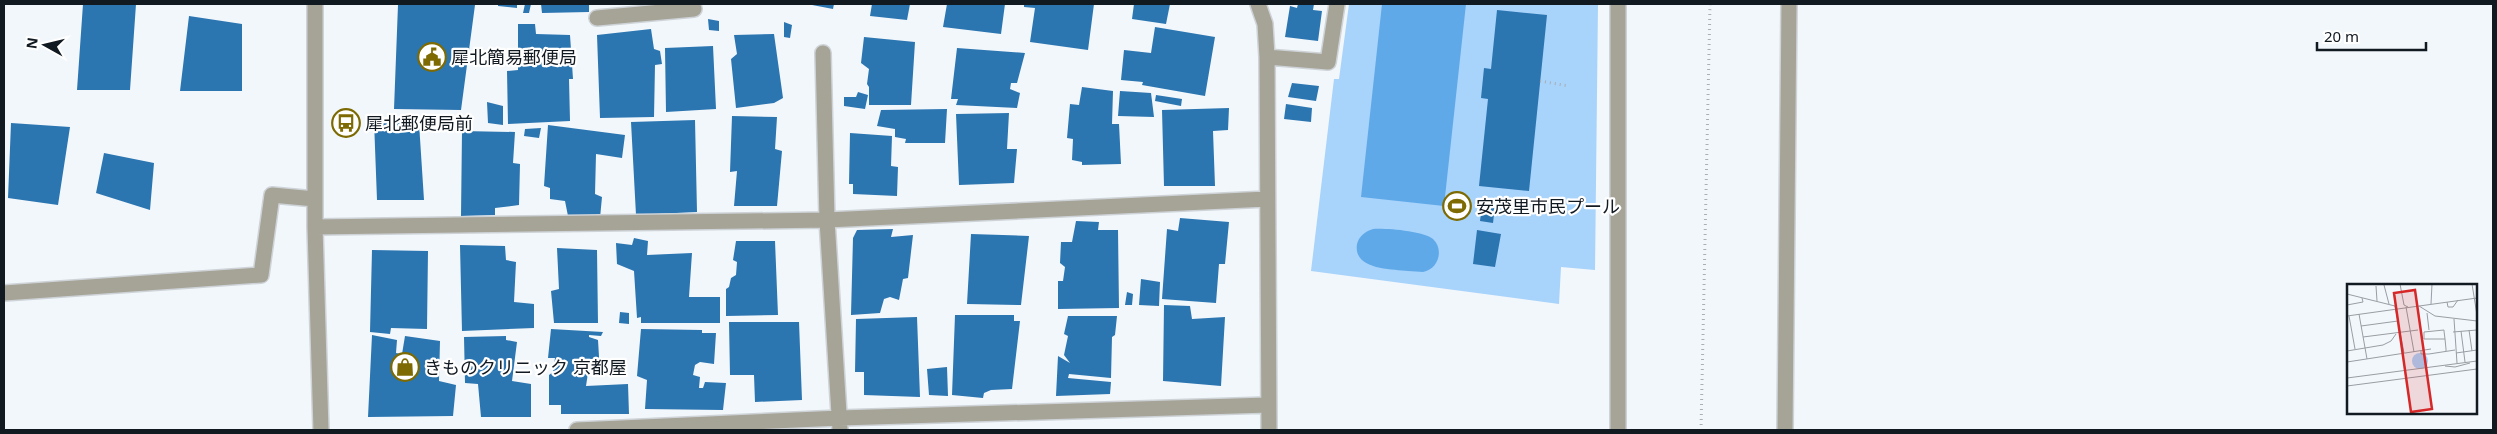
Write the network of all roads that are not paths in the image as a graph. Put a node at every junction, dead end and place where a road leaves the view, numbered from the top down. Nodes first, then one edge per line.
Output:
1 (315, 4) edge
2 (1258, 4) edge
3 (1336, 4) edge
4 (1618, 4) edge
5 (1789, 4) edge
6 (643, 9) edge
7 (694, 9) dead end
8 (597, 18) dead end
9 (823, 53) dead end
10 (1267, 57) junction
11 (315, 198) junction
12 (1268, 199) junction
13 (827, 220) junction
14 (315, 227) junction
15 (4, 292) edge
16 (1268, 405) junction
17 (840, 424) edge
18 (320, 430) edge
19 (577, 430) edge
20 (1269, 430) edge
21 (1618, 430) edge
22 (1784, 430) edge

1 - 11 street
2 - 10 street
3 - 10 street
4 - 21 street
5 - 22 street
6 - 7 street
6 - 8 street
9 - 13 street
10 - 12 street
11 - 14 street
11 - 15 street
12 - 13 street
12 - 16 street
13 - 14 street
13 - 17 street
14 - 18 street
16 - 17 street
16 - 20 street
17 - 19 street

